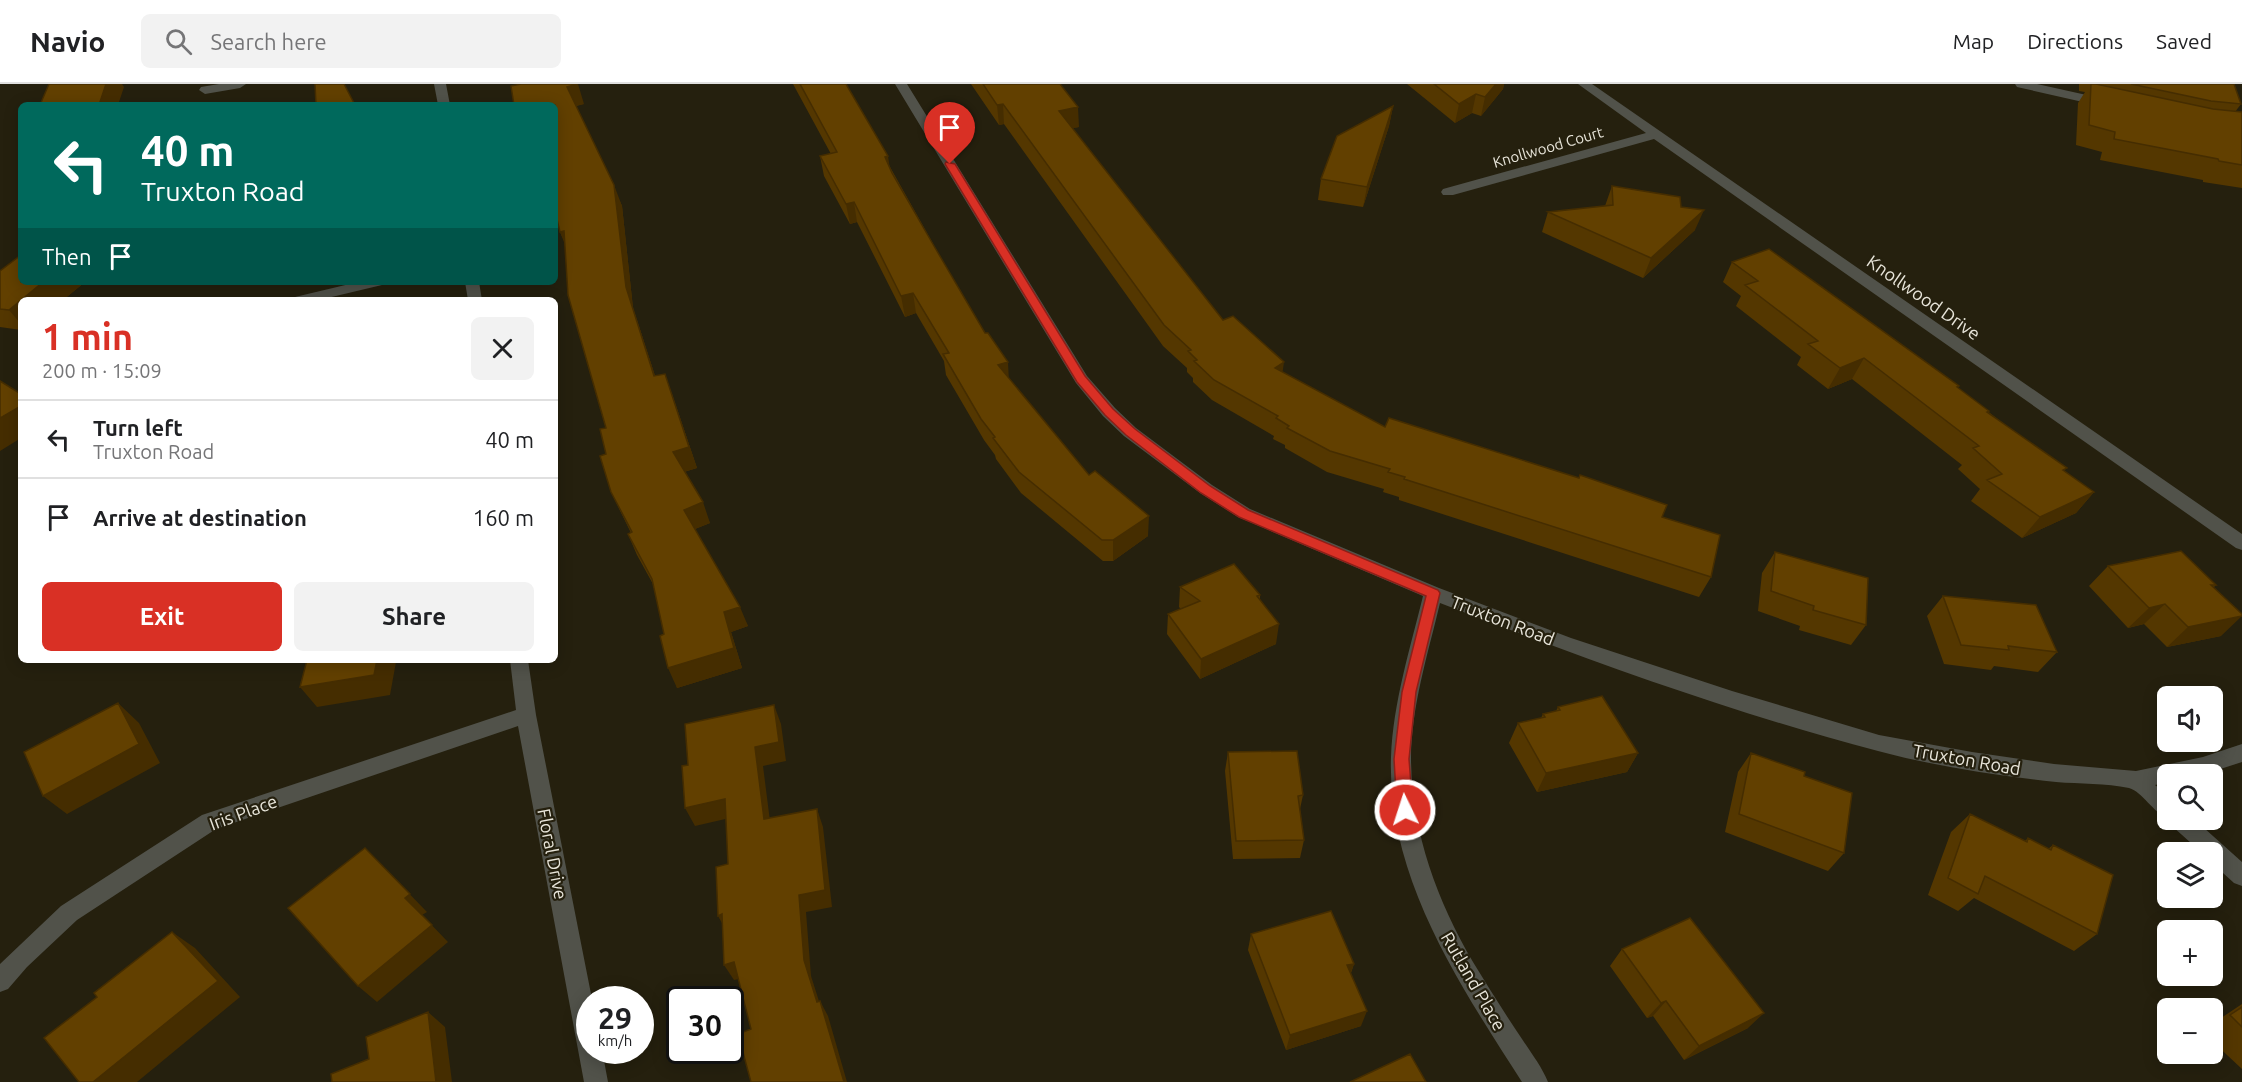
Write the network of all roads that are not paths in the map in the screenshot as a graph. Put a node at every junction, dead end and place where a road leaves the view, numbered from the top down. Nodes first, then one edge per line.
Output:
1 (240, 84) edge
2 (440, 84) edge
3 (901, 84) edge
4 (1584, 84) edge
5 (2021, 84) edge
6 (205, 90) dead end
7 (443, 102) edge
8 (2119, 106) edge
9 (1656, 134) junction
10 (1448, 192) dead end
11 (364, 285) edge
12 (313, 297) edge
13 (2242, 543) edge
14 (1433, 593) junction
15 (519, 663) edge
16 (526, 716) junction
17 (2242, 753) edge
18 (2136, 780) junction
19 (2157, 799) edge
20 (2191, 830) edge
21 (2242, 876) edge
22 (0, 981) edge
23 (578, 986) edge
24 (593, 1064) edge
25 (596, 1082) edge
26 (1536, 1082) edge

1 - 6 street
2 - 7 street
3 - 14 street, Truxton Road
4 - 9 street, Knollwood Drive
5 - 8 street
9 - 10 street, Knollwood Court
9 - 13 street, Knollwood Drive
11 - 12 street
14 - 18 street, Truxton Road
14 - 26 street, Rutland Place
15 - 16 street, Floral Drive
16 - 22 street, Iris Place
16 - 23 street, Floral Drive
17 - 18 street, Truxton Road
18 - 19 street
20 - 21 street
24 - 25 street, Floral Drive

